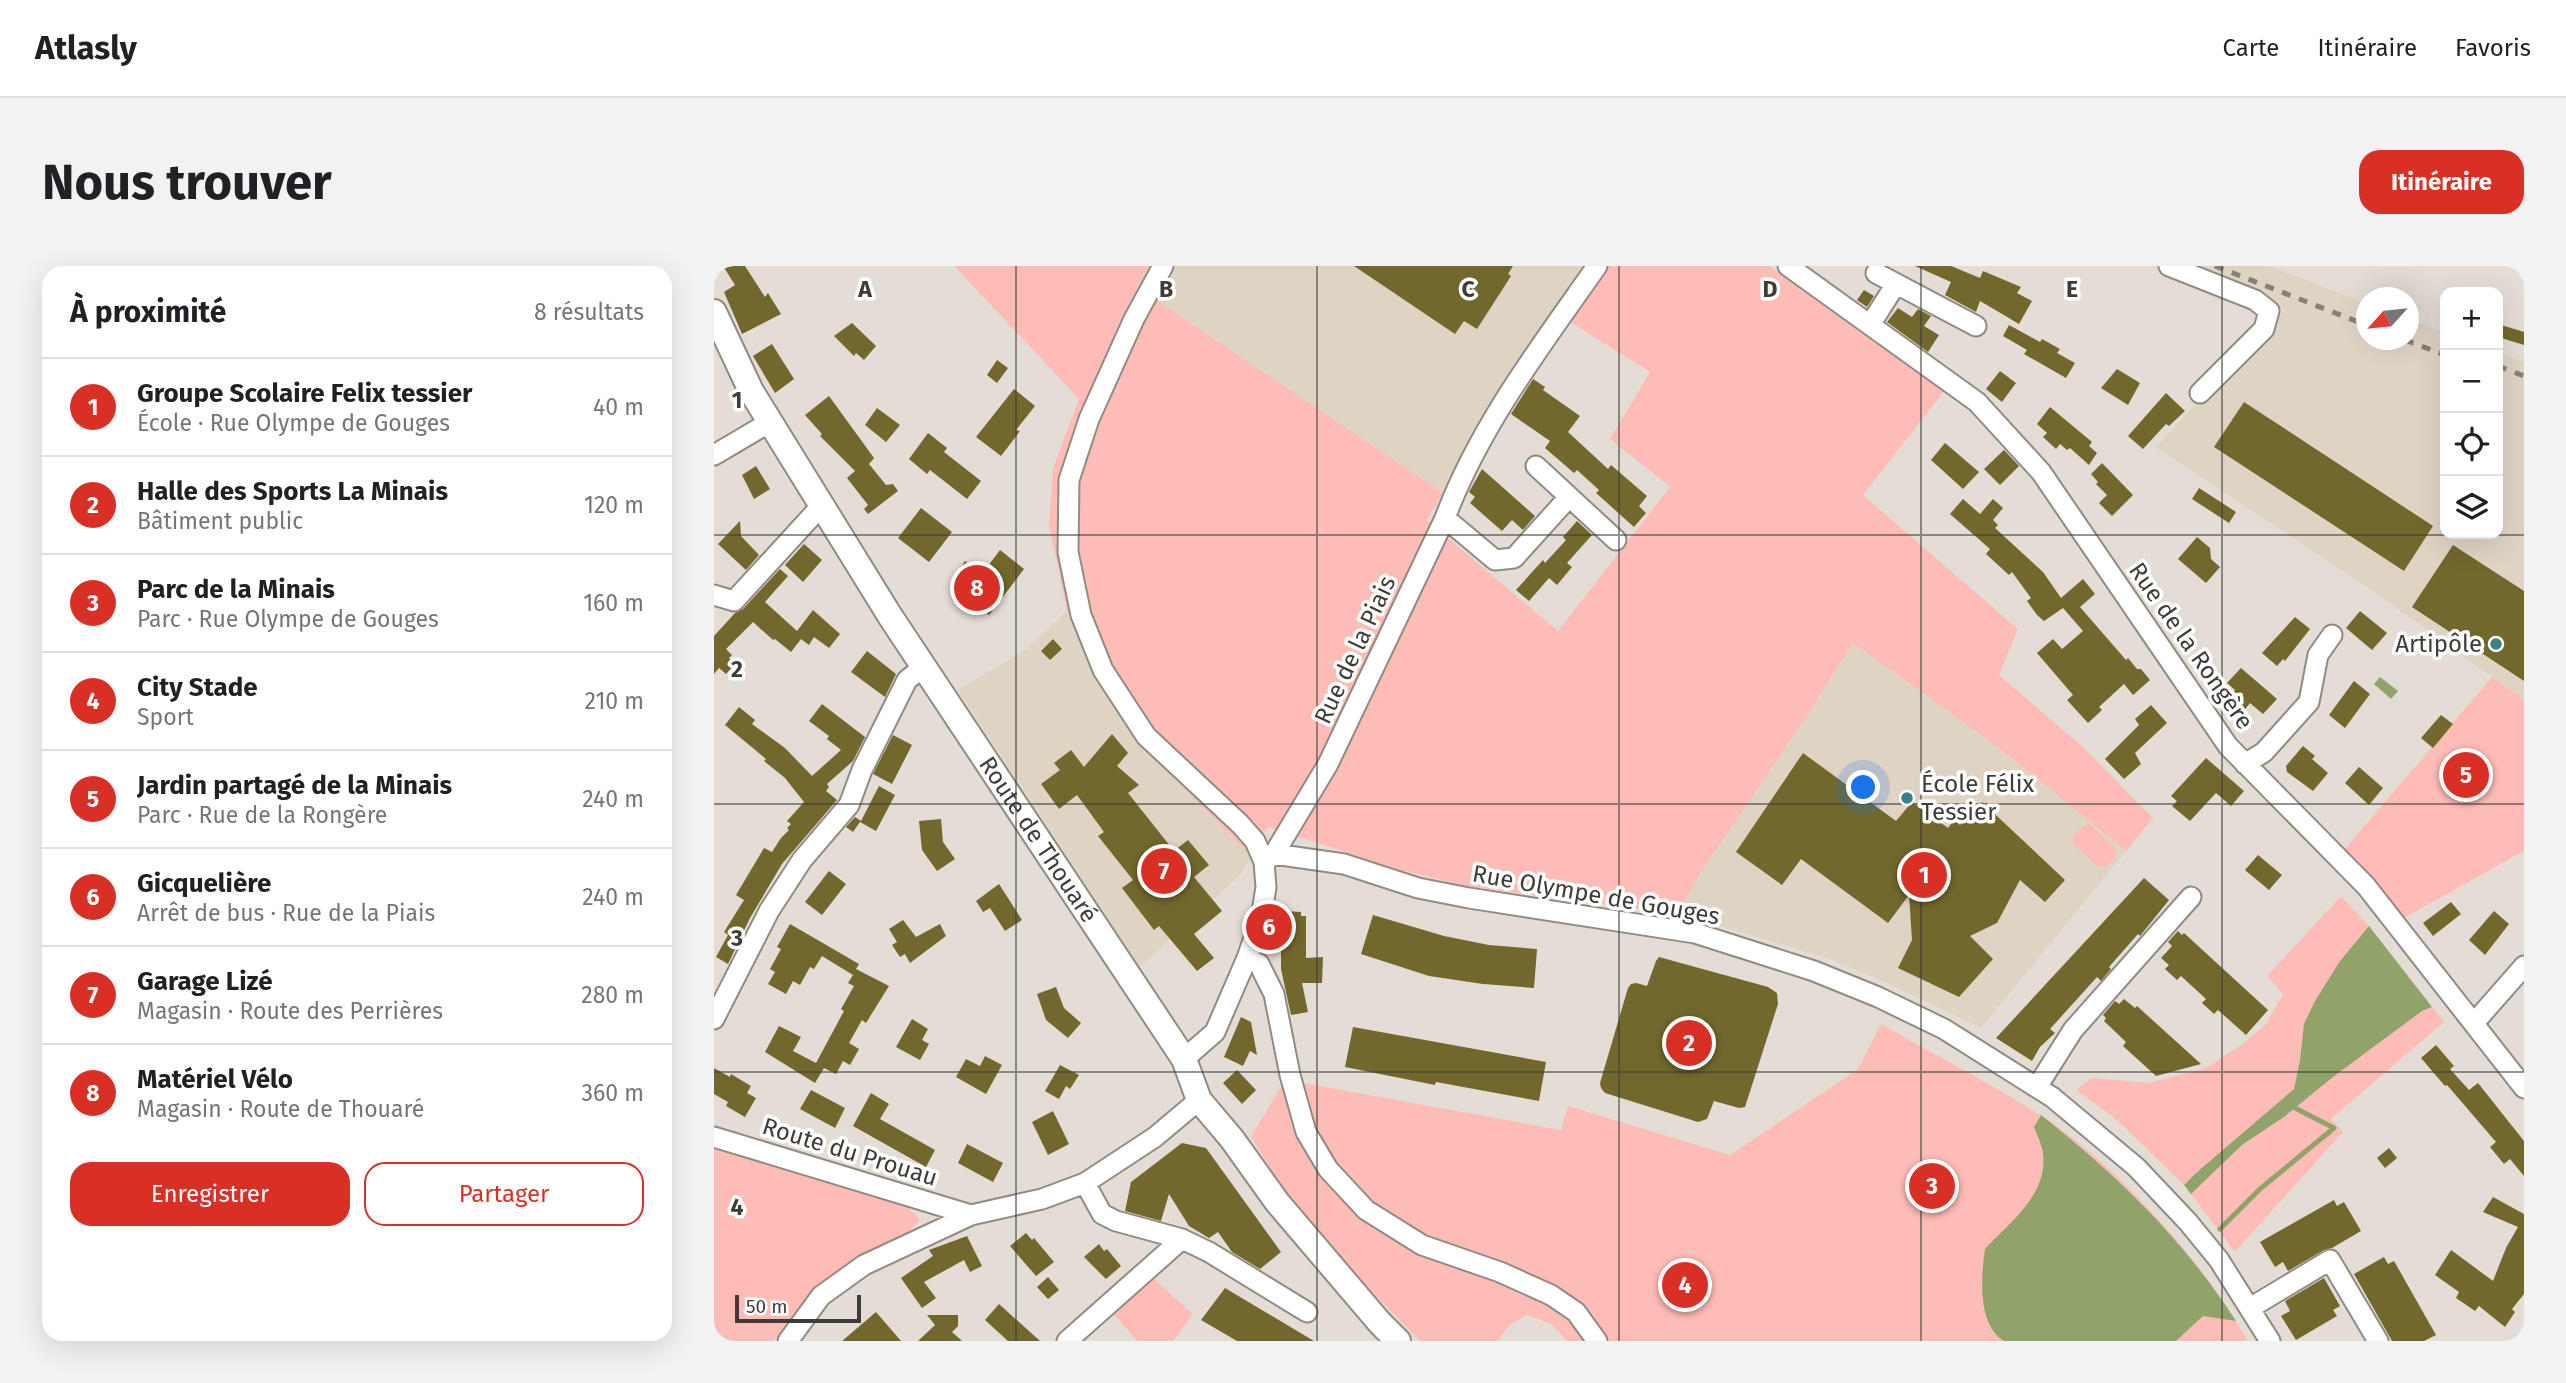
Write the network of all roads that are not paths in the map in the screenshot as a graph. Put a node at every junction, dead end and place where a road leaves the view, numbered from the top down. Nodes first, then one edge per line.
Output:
1 (1164, 266) edge
2 (1598, 266) edge
3 (1788, 266) edge
4 (2169, 266) edge
5 (1876, 273) dead end
6 (1896, 284) junction
7 (714, 312) edge
8 (1870, 325) junction
9 (1976, 326) dead end
10 (2200, 393) dead end
11 (771, 422) junction
12 (714, 455) edge
13 (1536, 466) dead end
14 (1569, 498) junction
15 (822, 506) junction
16 (1445, 518) junction
17 (1616, 540) dead end
18 (714, 595) edge
19 (2332, 635) dead end
20 (923, 667) junction
21 (2245, 764) junction
22 (1269, 858) junction
23 (2191, 897) dead end
24 (1247, 958) junction
25 (2524, 966) edge
26 (714, 1019) edge
27 (2474, 1023) junction
28 (1184, 1059) junction
29 (2037, 1087) junction
30 (2524, 1088) edge
31 (1199, 1100) junction
32 (714, 1137) edge
33 (1086, 1184) junction
34 (971, 1215) junction
35 (1182, 1239) junction
36 (2250, 1308) junction
37 (1307, 1311) dead end
38 (788, 1341) edge
39 (1067, 1341) edge
40 (1398, 1341) edge
41 (1597, 1341) edge
42 (2270, 1341) edge
43 (2378, 1341) edge

1 - 22 street
2 - 16 street, Rue de la Piais
3 - 8 street, Rue de la Rongère
4 - 10 street
5 - 6 street
6 - 8 street
6 - 9 street
7 - 11 street, Route de Thouaré
8 - 21 street, Rue de la Rongère
11 - 12 street
11 - 15 street, Route de Thouaré
13 - 14 street
14 - 16 street
14 - 17 street
15 - 18 street
15 - 20 street, Route de Thouaré
16 - 22 street, Rue de la Piais
19 - 21 street
20 - 26 street
20 - 28 street, Route de Thouaré
21 - 27 street, Rue de la Rongère
22 - 24 street
22 - 29 street, Rue Olympe de Gouges
23 - 29 street
24 - 28 street
24 - 41 street
25 - 27 street
27 - 30 street, Rue de la Rongère
28 - 31 street, Route de Thouaré
29 - 36 street, Rue Olympe de Gouges
31 - 33 street
31 - 40 street, Route de Thouaré
32 - 34 street, Route du Prouau
33 - 34 street
33 - 35 street
34 - 38 street
35 - 37 street
35 - 39 street
36 - 42 street, Rue Olympe de Gouges
36 - 43 street

